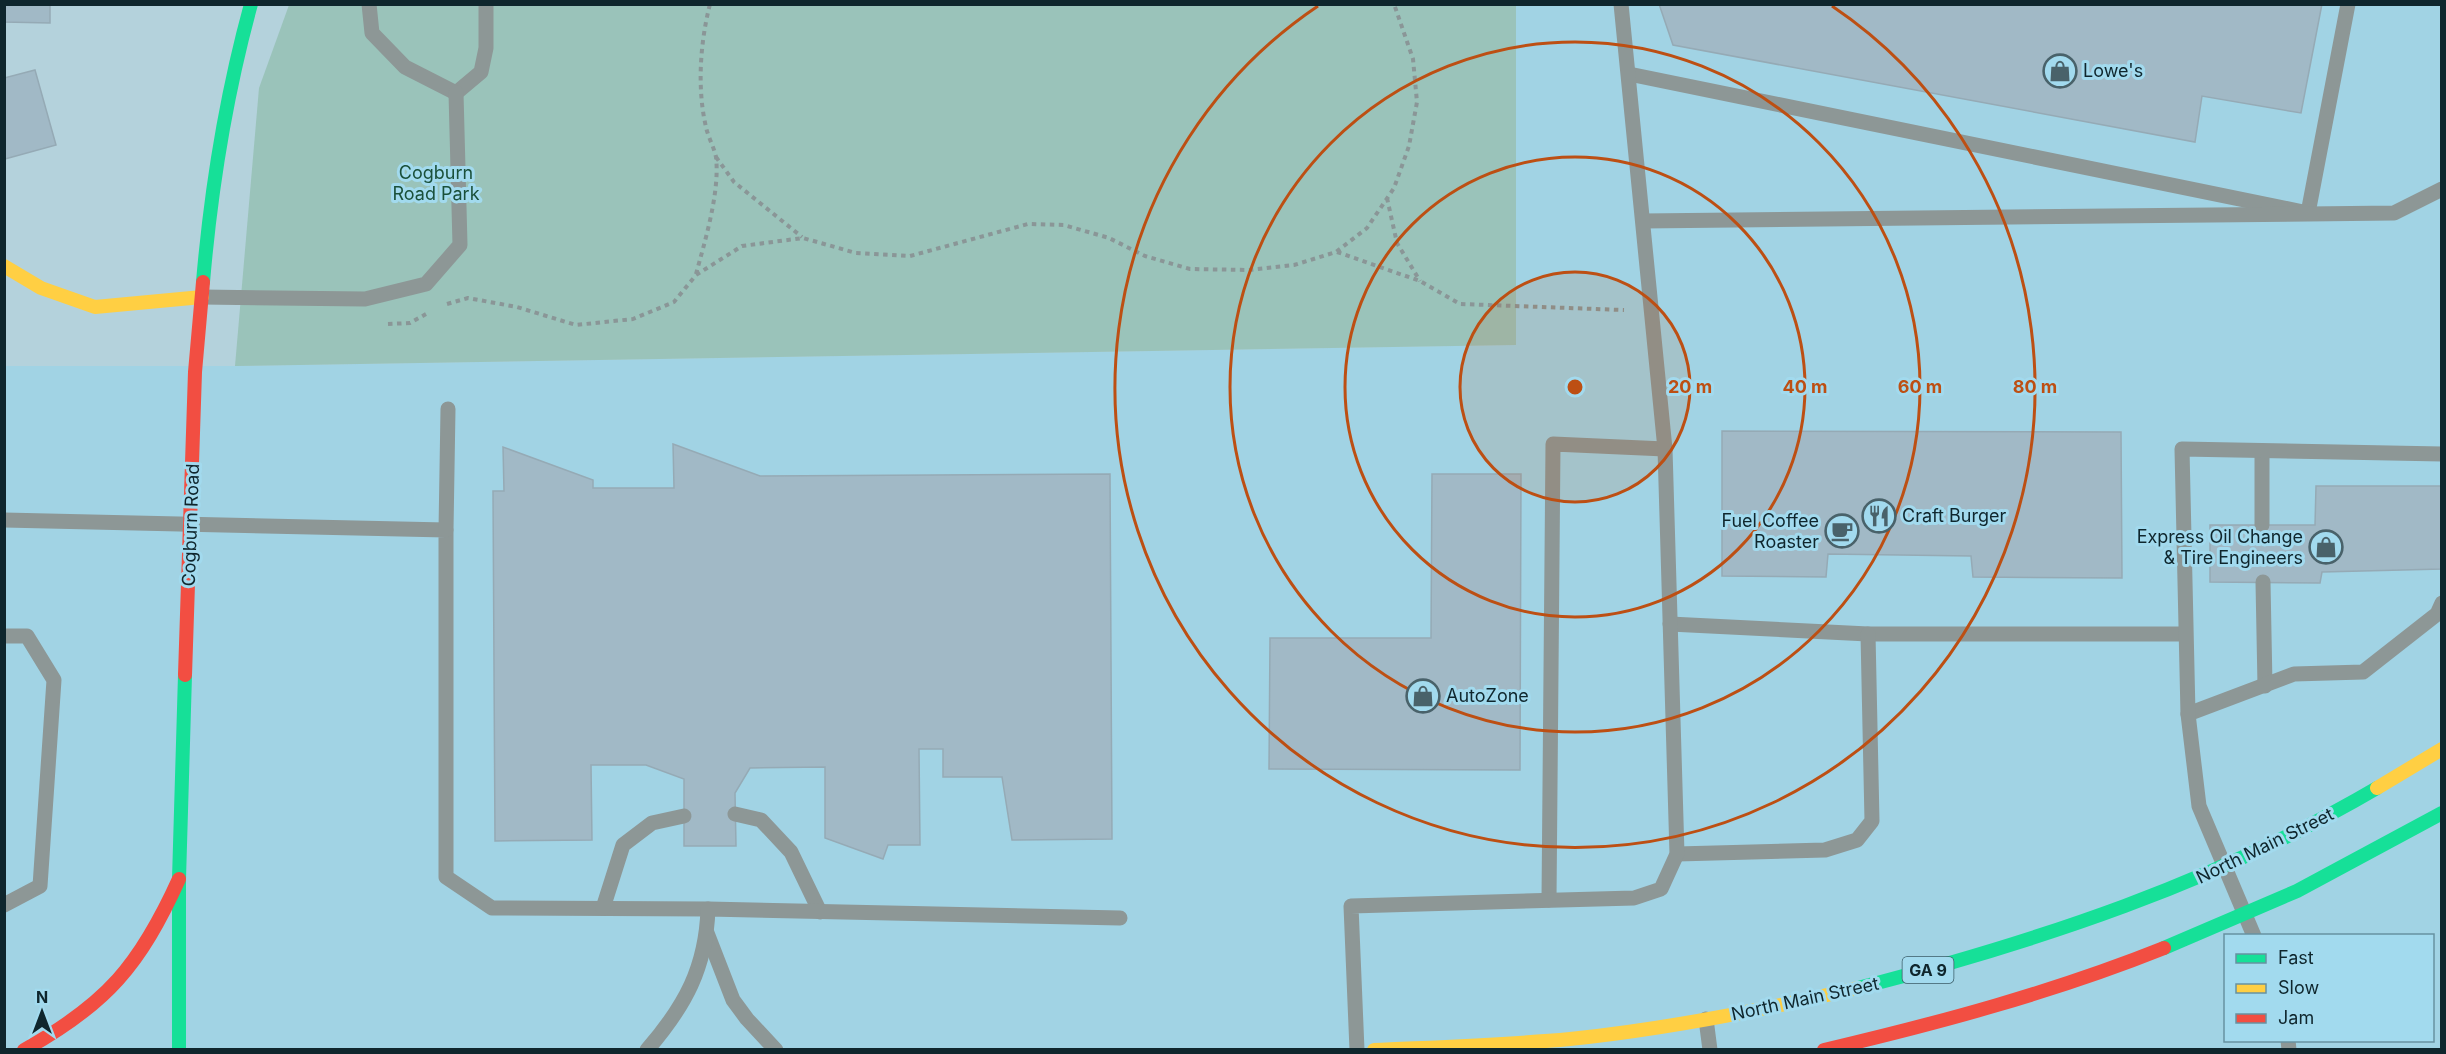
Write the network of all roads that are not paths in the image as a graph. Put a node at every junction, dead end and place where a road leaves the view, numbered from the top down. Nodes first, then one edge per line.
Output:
1 (251, 4) edge
2 (369, 4) edge
3 (486, 4) edge
4 (1622, 4) edge
5 (2348, 4) edge
6 (1629, 74) junction
7 (456, 93) junction
8 (2442, 189) edge
9 (2308, 213) junction
10 (1643, 221) junction
11 (4, 266) edge
12 (201, 297) junction
13 (448, 409) dead end
14 (1665, 449) junction
15 (2262, 451) junction
16 (2442, 454) edge
17 (4, 520) edge
18 (2262, 525) dead end
19 (191, 526) junction
20 (446, 530) junction
21 (2263, 582) dead end
22 (2442, 603) edge
23 (1670, 624) junction
24 (1868, 634) junction
25 (2184, 634) junction
26 (4, 636) edge
27 (2265, 686) junction
28 (2188, 714) junction
29 (2442, 749) edge
30 (2442, 813) edge
31 (735, 814) dead end
32 (684, 816) dead end
33 (1677, 854) junction
34 (2225, 866) junction
35 (179, 879) junction
36 (1549, 900) junction
37 (4, 905) edge
38 (603, 908) junction
39 (708, 909) junction
40 (820, 912) junction
41 (2246, 914) junction
42 (1120, 918) dead end
43 (707, 933) junction
44 (2253, 934) edge
45 (1706, 1019) junction
46 (24, 1050) edge
47 (179, 1050) edge
48 (647, 1050) edge
49 (776, 1050) edge
50 (1357, 1050) edge
51 (1374, 1050) edge
52 (1710, 1050) edge
53 (1824, 1050) edge

1 - 12 main road, Cogburn Road
2 - 7 lane
3 - 7 lane
4 - 6 lane
5 - 9 lane
6 - 9 lane
6 - 10 lane
7 - 12 lane
8 - 9 lane
9 - 10 lane
10 - 14 lane
11 - 12 main road
12 - 19 main road, Cogburn Road
13 - 20 lane
14 - 23 lane
14 - 36 lane
15 - 16 lane
15 - 18 lane
15 - 25 lane
17 - 19 lane
19 - 20 lane
19 - 35 main road, Cogburn Road
20 - 38 lane
21 - 27 lane
22 - 27 lane
23 - 24 lane
23 - 33 lane
24 - 25 lane
24 - 33 lane
25 - 28 lane
26 - 37 lane
27 - 28 lane
28 - 34 lane
29 - 34 main road, North Main Street / GA 9
30 - 41 main road
31 - 40 lane
32 - 38 lane
33 - 36 lane
34 - 41 lane
34 - 45 main road, North Main Street / GA 9
35 - 46 main road
35 - 47 main road, Cogburn Road
36 - 50 lane
38 - 39 lane
39 - 40 lane
39 - 43 lane
40 - 42 lane
41 - 44 lane
41 - 53 main road
43 - 48 lane
43 - 49 lane
45 - 51 main road, North Main Street / GA 9
45 - 52 lane

